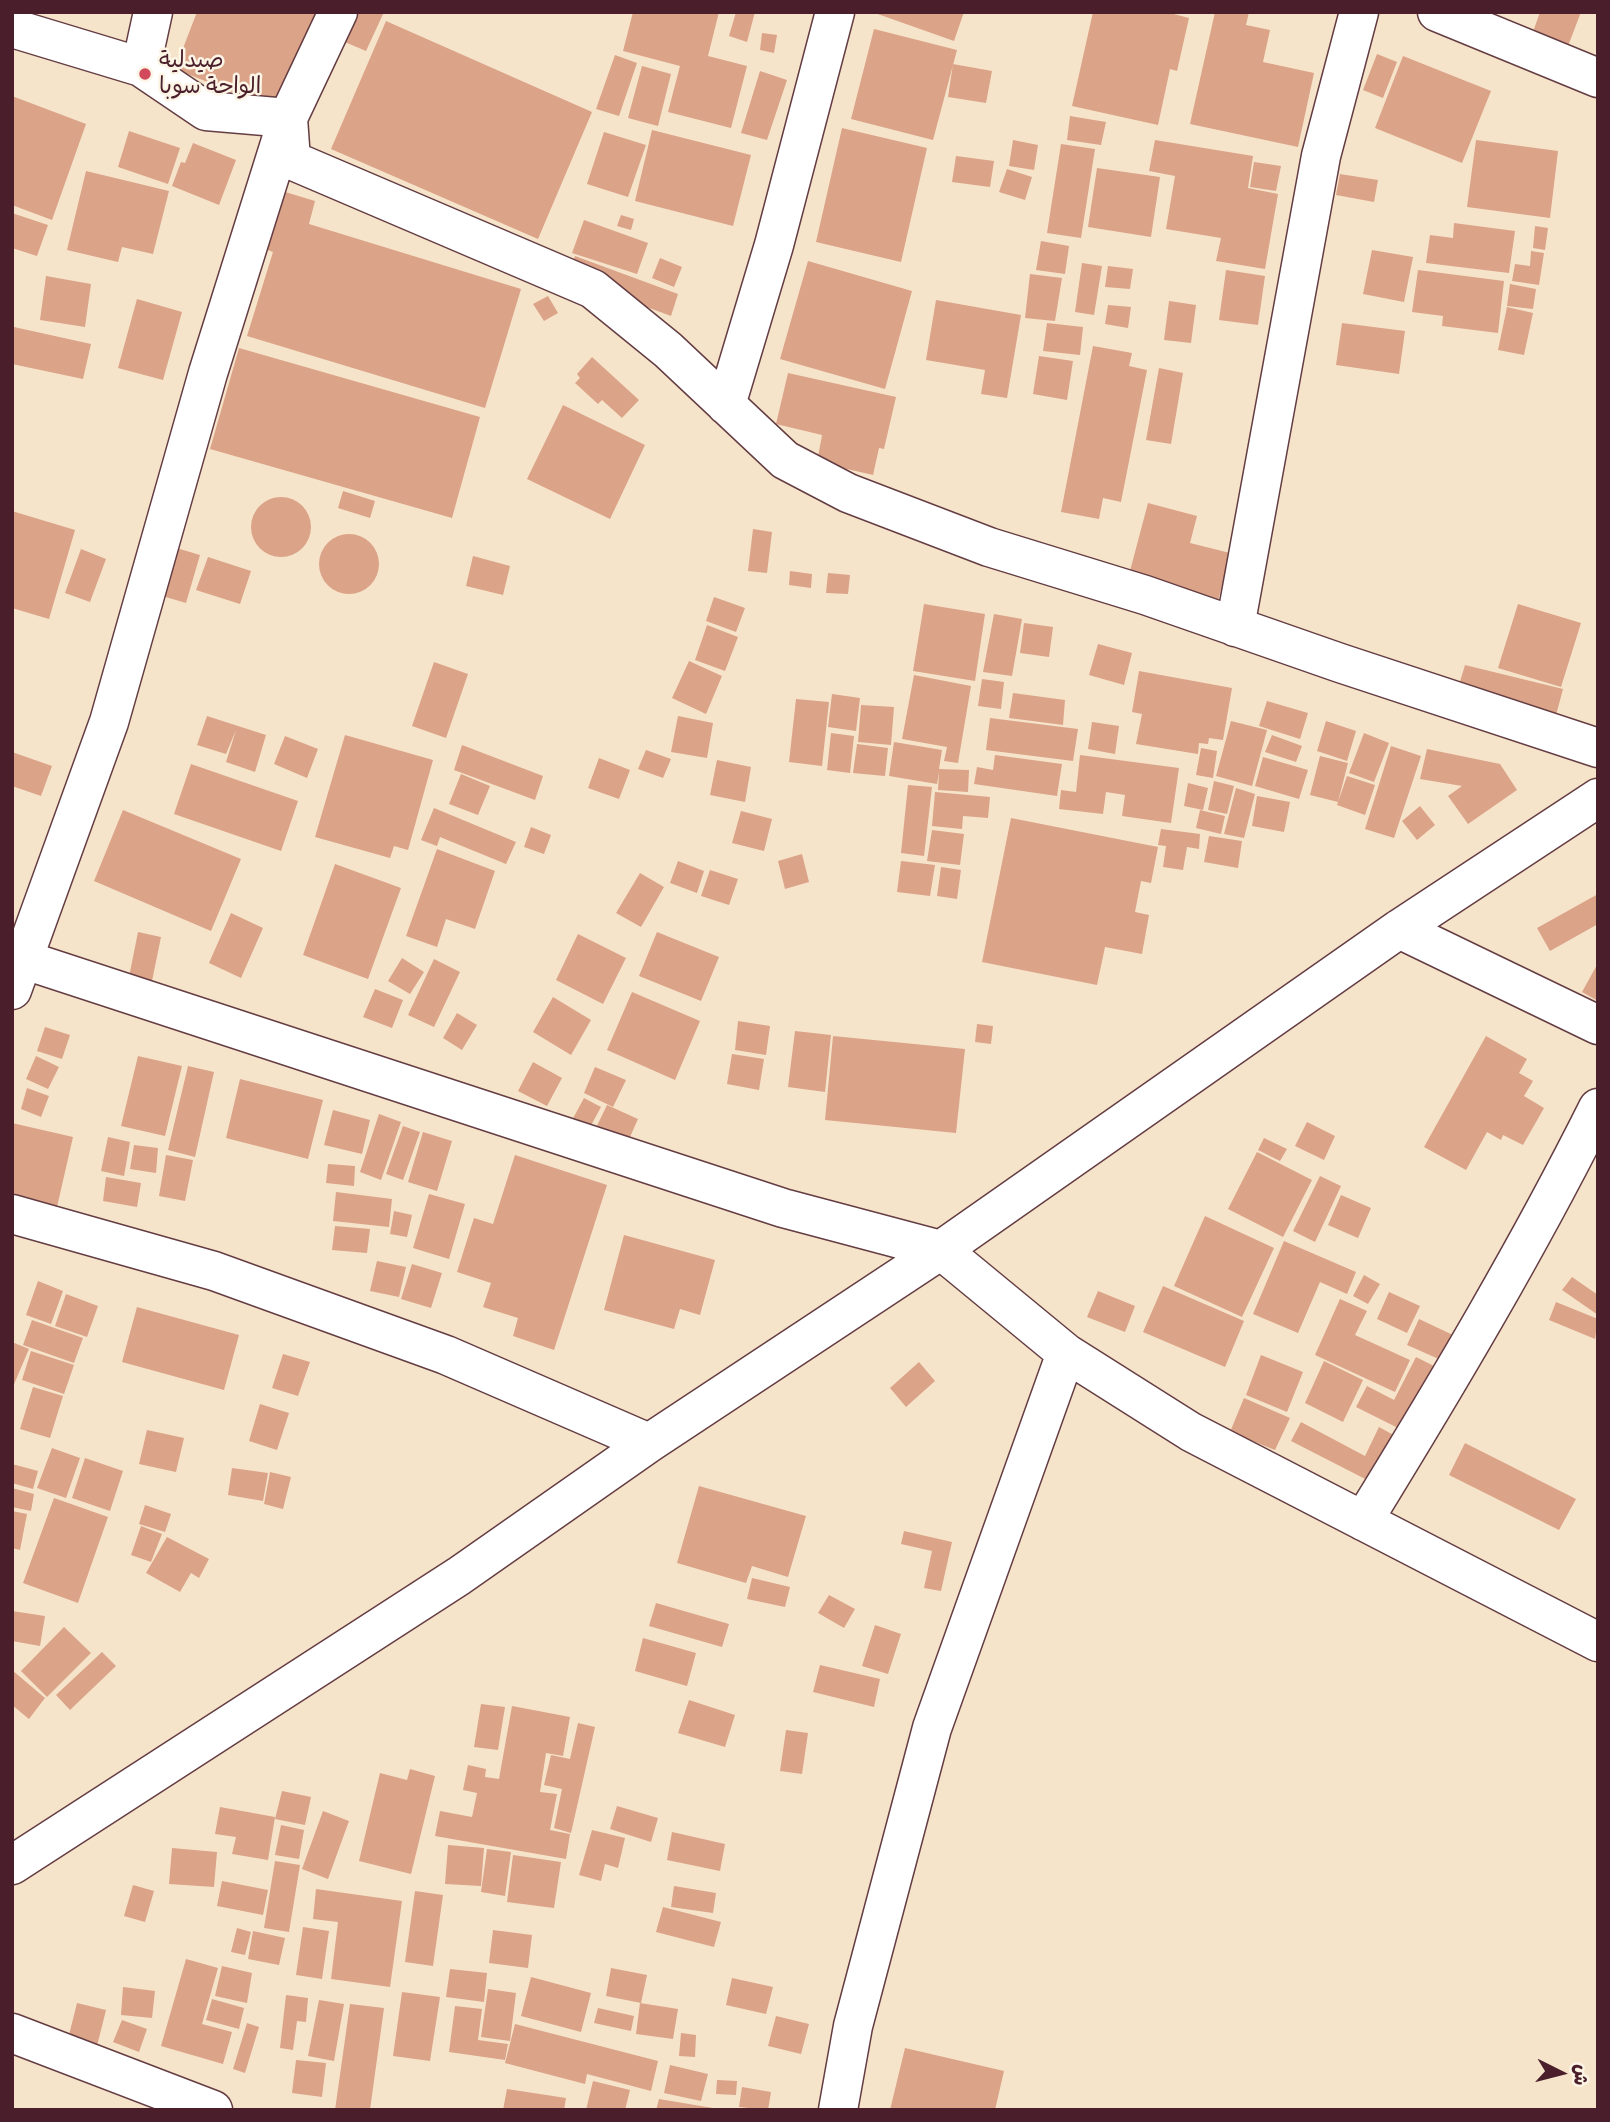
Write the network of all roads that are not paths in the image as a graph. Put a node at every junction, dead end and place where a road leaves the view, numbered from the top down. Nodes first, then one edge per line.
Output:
1 (153, 12) edge
2 (338, 12) edge
3 (835, 12) edge
4 (1359, 12) edge
5 (1437, 12) edge
6 (12, 28) edge
7 (141, 67) junction
8 (1598, 78) edge
9 (288, 118) junction
10 (726, 405) junction
11 (1235, 627) junction
12 (1598, 748) edge
13 (1598, 798) edge
14 (1399, 929) junction
15 (19, 975) edge
16 (1598, 1025) edge
17 (1598, 1108) edge
18 (12, 1214) edge
19 (941, 1250) junction
20 (1066, 1353) junction
21 (649, 1443) junction
22 (1363, 1521) junction
23 (1598, 1642) edge
24 (12, 1866) edge
25 (12, 2033) edge
26 (213, 2110) edge
27 (838, 2110) edge

1 - 7 street
2 - 9 street
3 - 10 street
4 - 11 street
5 - 8 street
6 - 7 street
7 - 9 street
9 - 10 street
9 - 15 street
10 - 11 street
11 - 12 street
13 - 14 street
14 - 16 street
14 - 19 street
15 - 19 street
17 - 22 street
18 - 21 street
19 - 20 street
19 - 21 street
20 - 22 street
20 - 27 street
21 - 24 street
22 - 23 street
25 - 26 street

